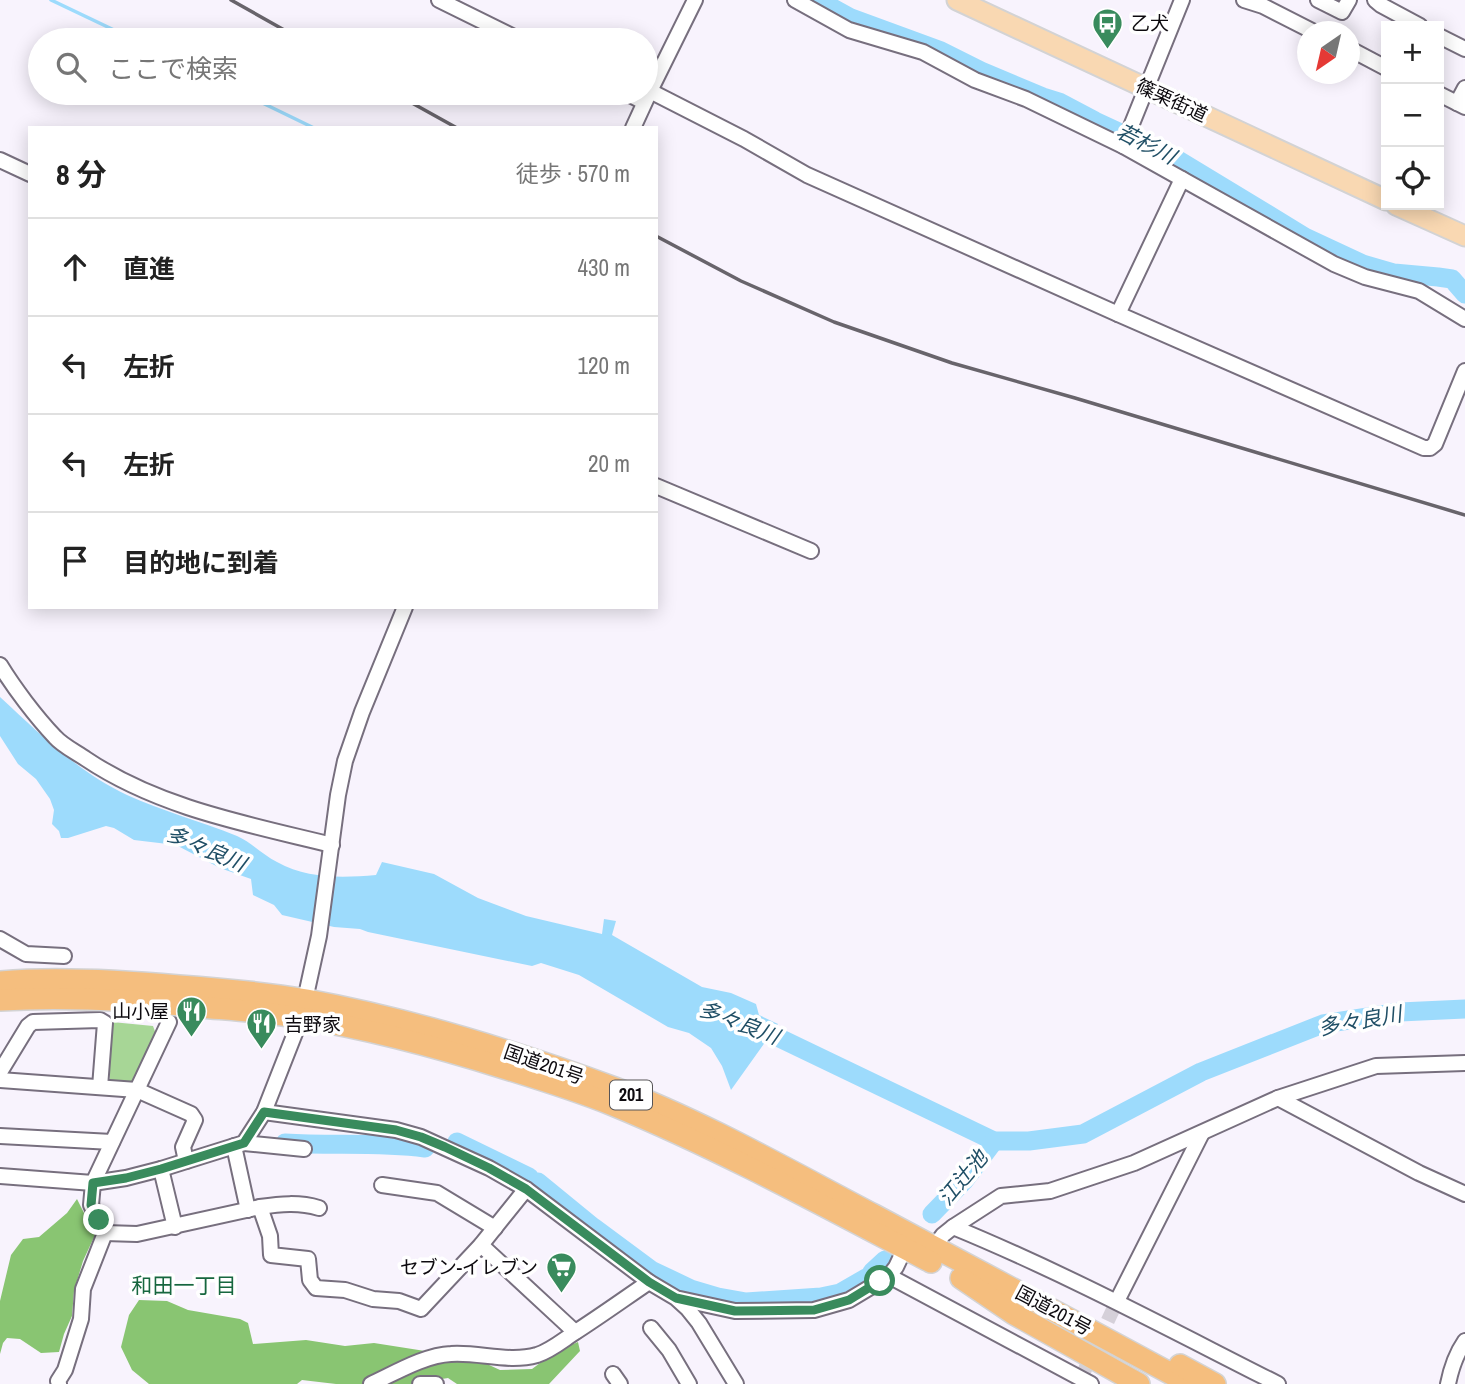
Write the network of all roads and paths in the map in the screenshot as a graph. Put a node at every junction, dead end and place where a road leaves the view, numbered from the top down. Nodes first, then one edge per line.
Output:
1 (439, 0) edge
2 (695, 0) edge
3 (795, 0) edge
4 (957, 0) edge
5 (1182, 0) edge
6 (1244, 0) edge
7 (1318, 0) edge
8 (1349, 0) edge
9 (1375, 0) edge
10 (1265, 3) edge
11 (1411, 21) edge
12 (1297, 22) edge
13 (496, 28) edge
14 (1444, 38) edge
15 (1465, 49) edge
16 (1360, 55) edge
17 (1381, 65) edge
18 (658, 74) edge
19 (1146, 87) junction
20 (1465, 88) edge
21 (1444, 96) edge
22 (658, 101) edge
23 (643, 105) edge
24 (1461, 105) edge
25 (634, 126) edge
26 (1123, 146) junction
27 (0, 160) edge
28 (28, 173) edge
29 (1182, 179) junction
30 (1381, 198) edge
31 (1407, 210) edge
32 (1465, 236) edge
33 (1118, 314) junction
34 (1465, 319) edge
35 (1465, 371) edge
36 (658, 487) edge
37 (811, 551) dead end
38 (404, 609) edge
39 (0, 665) edge
40 (331, 849) junction
41 (0, 939) edge
42 (64, 956) dead end
43 (0, 982) edge
44 (0, 1000) edge
45 (304, 1009) junction
46 (169, 1022) dead end
47 (1465, 1063) edge
48 (0, 1072) edge
49 (0, 1080) edge
50 (100, 1087) junction
51 (137, 1090) junction
52 (1278, 1098) junction
53 (264, 1112) junction
54 (1202, 1133) junction
55 (0, 1136) edge
56 (112, 1142) junction
57 (239, 1144) junction
58 (303, 1149) dead end
59 (186, 1161) junction
60 (161, 1169) junction
61 (0, 1176) edge
62 (93, 1183) junction
63 (383, 1185) dead end
64 (526, 1189) junction
65 (1465, 1194) edge
66 (319, 1208) dead end
67 (254, 1209) junction
68 (175, 1227) junction
69 (953, 1227) junction
70 (495, 1228) junction
71 (105, 1233) junction
72 (481, 1245) junction
73 (934, 1247) junction
74 (905, 1248) junction
75 (970, 1275) junction
76 (889, 1276) junction
77 (649, 1282) junction
78 (676, 1298) junction
79 (1117, 1301) junction
80 (651, 1328) dead end
81 (575, 1332) junction
82 (1465, 1341) edge
83 (59, 1384) edge
84 (371, 1384) edge
85 (420, 1384) edge
86 (436, 1384) edge
87 (689, 1384) edge
88 (736, 1384) edge
89 (1091, 1384) edge
90 (1139, 1384) edge
91 (1162, 1384) edge
92 (1190, 1384) edge
93 (1215, 1384) edge
94 (1278, 1384) edge
95 (1448, 1384) edge

1 - 13 street
2 - 18 street
3 - 26 street
4 - 19 main road, 篠栗街道
5 - 19 street
6 - 10 street
7 - 8 street
9 - 11 street
10 - 12 street
14 - 15 street
16 - 17 street
19 - 26 street
19 - 30 main road, 篠栗街道
20 - 24 street
21 - 24 street
22 - 33 street
23 - 25 street
26 - 29 street
27 - 28 street
29 - 33 street
29 - 34 street
31 - 32 main road
33 - 35 street
36 - 37 street
38 - 40 street
39 - 40 street
40 - 45 street
41 - 42 street
43 - 45 highway, 国道201号 / 201
44 - 45 highway, 国道201号 / 201
45 - 53 street
45 - 73 highway, 国道201号 / 201
45 - 74 highway, 国道201号 / 201
46 - 51 street
47 - 52 street
48 - 50 street
49 - 50 street
50 - 51 street
51 - 56 street
51 - 59 street
52 - 54 street
52 - 65 street
53 - 57 street
53 - 64 street
54 - 69 street
54 - 79 street
55 - 56 street
56 - 62 street
57 - 58 street
57 - 59 street
57 - 67 street
59 - 60 street
60 - 62 street
60 - 68 street
61 - 62 street
62 - 71 street
63 - 70 street
64 - 70 street
64 - 77 street
66 - 67 street
67 - 68 street
67 - 72 street
68 - 71 street
69 - 73 street
69 - 79 street
70 - 72 street
71 - 83 street
72 - 81 street
73 - 75 highway, 国道201号 / 201
74 - 75 highway, 国道201号 / 201
74 - 76 street
75 - 90 highway, 201
75 - 91 highway, 国道201号 / 201
75 - 92 highway, 国道201号 / 201
75 - 93 highway, 201
76 - 78 street
76 - 89 street
77 - 78 street
77 - 81 street
78 - 88 street
79 - 94 street
80 - 87 street
81 - 84 street
82 - 95 street
85 - 86 street

